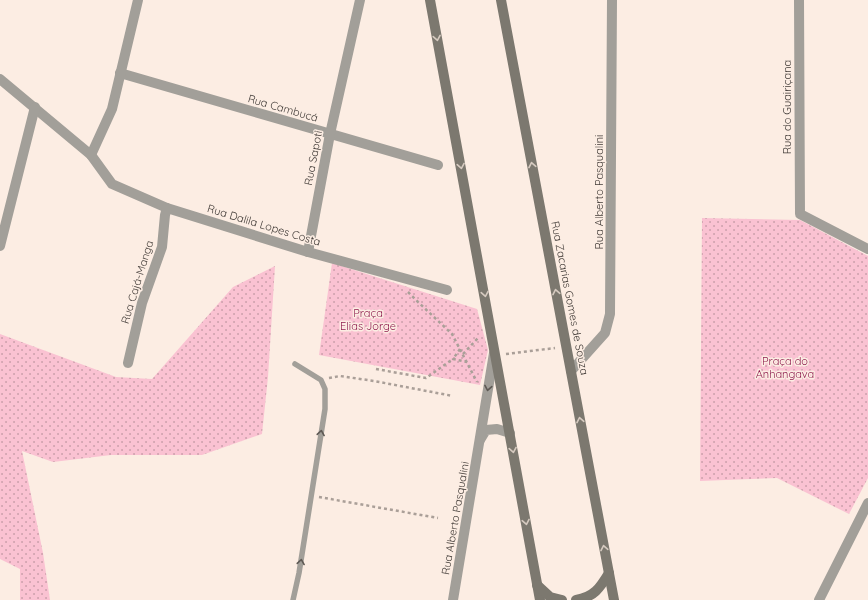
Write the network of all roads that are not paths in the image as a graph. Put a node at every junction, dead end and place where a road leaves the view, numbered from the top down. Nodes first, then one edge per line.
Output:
1 (138, 0) edge
2 (360, 0) edge
3 (430, 0) edge
4 (501, 0) edge
5 (612, 0) edge
6 (799, 0) edge
7 (120, 73) junction
8 (0, 79) edge
9 (35, 107) junction
10 (330, 134) junction
11 (91, 155) junction
12 (438, 165) dead end
13 (167, 208) junction
14 (0, 246) edge
15 (868, 250) edge
16 (308, 252) junction
17 (447, 290) dead end
18 (495, 353) junction
19 (128, 363) dead end
20 (295, 364) dead end
21 (571, 371) junction
22 (510, 433) junction
23 (480, 440) junction
24 (868, 503) edge
25 (609, 573) junction
26 (538, 585) junction
27 (293, 600) edge
28 (453, 600) edge
29 (540, 600) edge
30 (562, 600) edge
31 (576, 600) edge
32 (614, 600) edge
33 (819, 600) edge

1 - 7 street
2 - 10 street, Rua Sapoti
3 -> 18 main road
21 -> 4 main road, Rua Zacarias Gomes de Souza
5 - 21 street, Rua Alberto Pasqualini
6 - 15 street, Rua do Guairiçana
7 - 10 street, Rua Cambucá
7 - 11 street
8 - 9 street, Rua Dalila Lopes Costa
9 - 11 street, Rua Dalila Lopes Costa
9 - 14 street
10 - 12 street, Rua Cambucá
10 - 16 street, Rua Sapoti
11 - 13 street, Rua Dalila Lopes Costa
13 - 16 street, Rua Dalila Lopes Costa
13 - 19 street, Rua Cajá-Manga
16 - 17 street, Rua Dalila Lopes Costa
18 - 22 main road
18 -> 23 street, Rua Alberto Pasqualini
27 -> 20 lane
25 -> 21 main road, Rua Zacarias Gomes de Souza
22 - 23 street
22 -> 26 main road
23 - 28 street, Rua Alberto Pasqualini
24 - 33 street
25 - 31 main road
25 - 32 main road, Rua Zacarias Gomes de Souza
26 - 29 main road
26 - 30 main road

